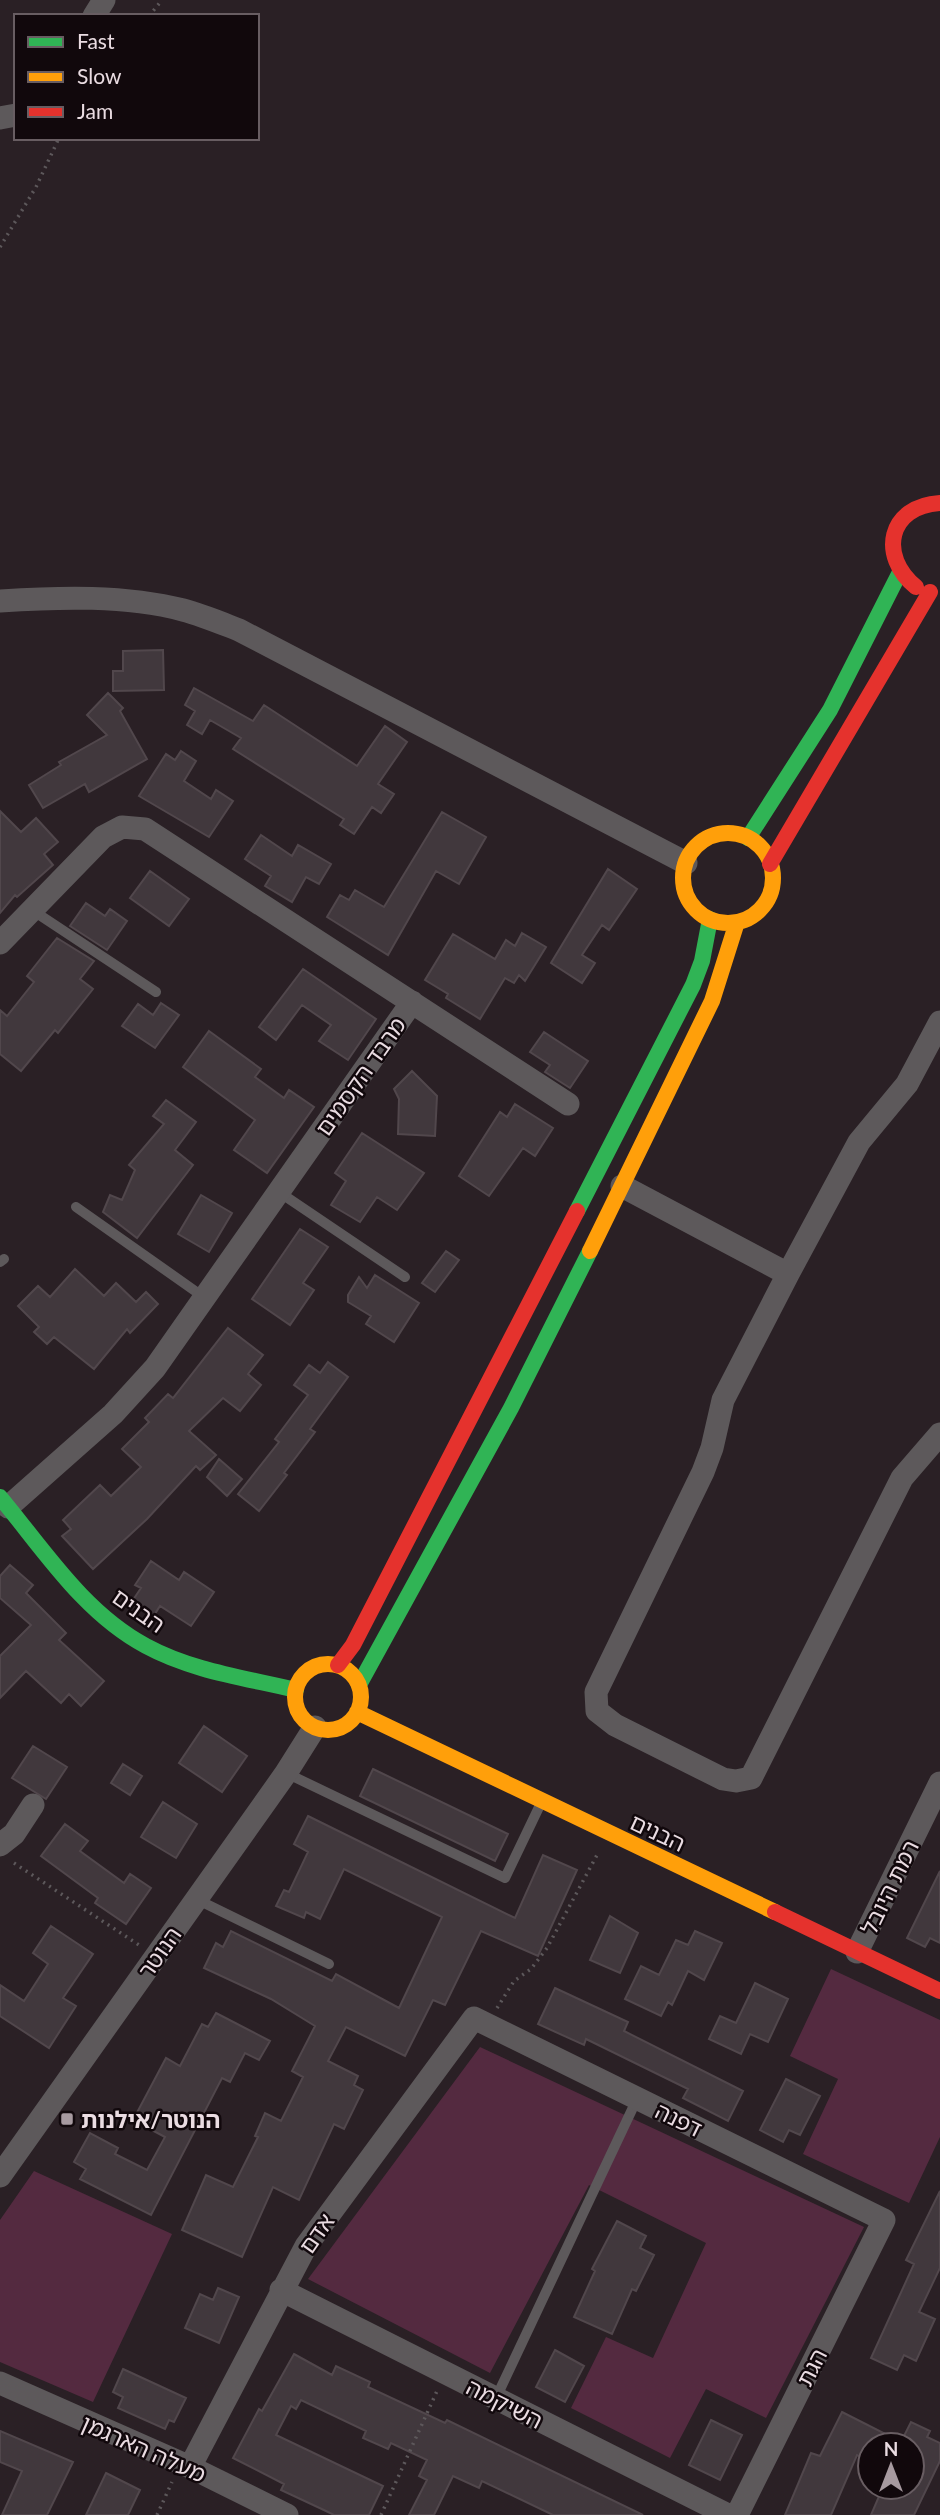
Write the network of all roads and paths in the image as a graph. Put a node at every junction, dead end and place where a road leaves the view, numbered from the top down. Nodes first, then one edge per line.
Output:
1 (162, 0) edge
2 (151, 14) edge
3 (59, 140) edge
4 (0, 247) edge
5 (940, 503) edge
6 (899, 574) junction
7 (935, 592) edge
8 (0, 601) edge
9 (748, 838) junction
10 (685, 863) junction
11 (770, 864) junction
12 (32, 910) junction
13 (710, 919) junction
14 (737, 922) junction
15 (0, 943) edge
16 (156, 992) dead end
17 (412, 1002) junction
18 (940, 1022) edge
19 (568, 1104) dead end
20 (622, 1186) junction
21 (279, 1192) junction
22 (76, 1207) dead end
23 (788, 1275) junction
24 (405, 1277) dead end
25 (205, 1298) junction
26 (940, 1434) edge
27 (4, 1502) edge
28 (338, 1665) junction
29 (359, 1685) junction
30 (296, 1690) junction
31 (357, 1712) junction
32 (315, 1727) junction
33 (286, 1773) junction
34 (940, 1783) edge
35 (542, 1802) junction
36 (33, 1805) dead end
37 (608, 1834) junction
38 (6, 1853) edge
39 (196, 1899) junction
40 (857, 1952) junction
41 (156, 1956) junction
42 (329, 1964) dead end
43 (940, 1992) edge
44 (480, 2021) junction
45 (638, 2099) junction
46 (0, 2176) edge
47 (884, 2220) joint
48 (281, 2290) junction
49 (446, 2373) junction
50 (0, 2383) edge
51 (496, 2398) junction
52 (186, 2465) junction
53 (157, 2515) edge
54 (287, 2515) edge
55 (381, 2515) edge
56 (728, 2515) edge
57 (737, 2515) edge

1 - 2 path
3 - 4 path
5 - 6 street
6 - 7 street
6 - 9 street
7 - 11 street
8 - 10 street
9 - 10 street
9 - 11 street
10 - 13 street
11 - 14 street
12 - 15 street, מרבד הקסמים
12 - 16 lane
12 - 17 street, מרבד הקסמים
13 - 14 street
13 - 28 street
14 - 20 street
17 - 19 street
17 - 21 street, מרבד הקסמים
18 - 23 street
20 - 23 street
20 - 29 street
21 - 24 lane
21 - 25 street, מרבד הקסמים
22 - 25 lane
23 - 26 street
25 - 27 street, מרבד הקסמים
27 - 30 street, הבנים
28 - 29 street
28 - 30 street
29 - 31 street
30 - 32 street
31 - 32 street
31 - 35 street, הבנים
32 - 33 street, הנוטר
33 - 35 lane
33 - 39 street, הנוטר
34 - 40 street, רמת היובל
35 - 37 street, הבנים
36 - 38 street
37 - 40 street, הבנים
37 - 44 path
38 - 41 path
39 - 41 street, הנוטר
39 - 42 lane
40 - 43 street, הבנים
41 - 46 street, הנוטר
44 - 45 street, דפנה
44 - 48 street, אדם
45 - 47 street, דפנה
45 - 51 lane
47 - 57 street, הגת
48 - 49 street, השיקמה
48 - 52 street, אדם
49 - 51 street, השיקמה
49 - 55 path
50 - 52 street, מעלה הארגמן
51 - 56 street, השיקמה
52 - 53 path
52 - 54 street, מעלה הארגמן

